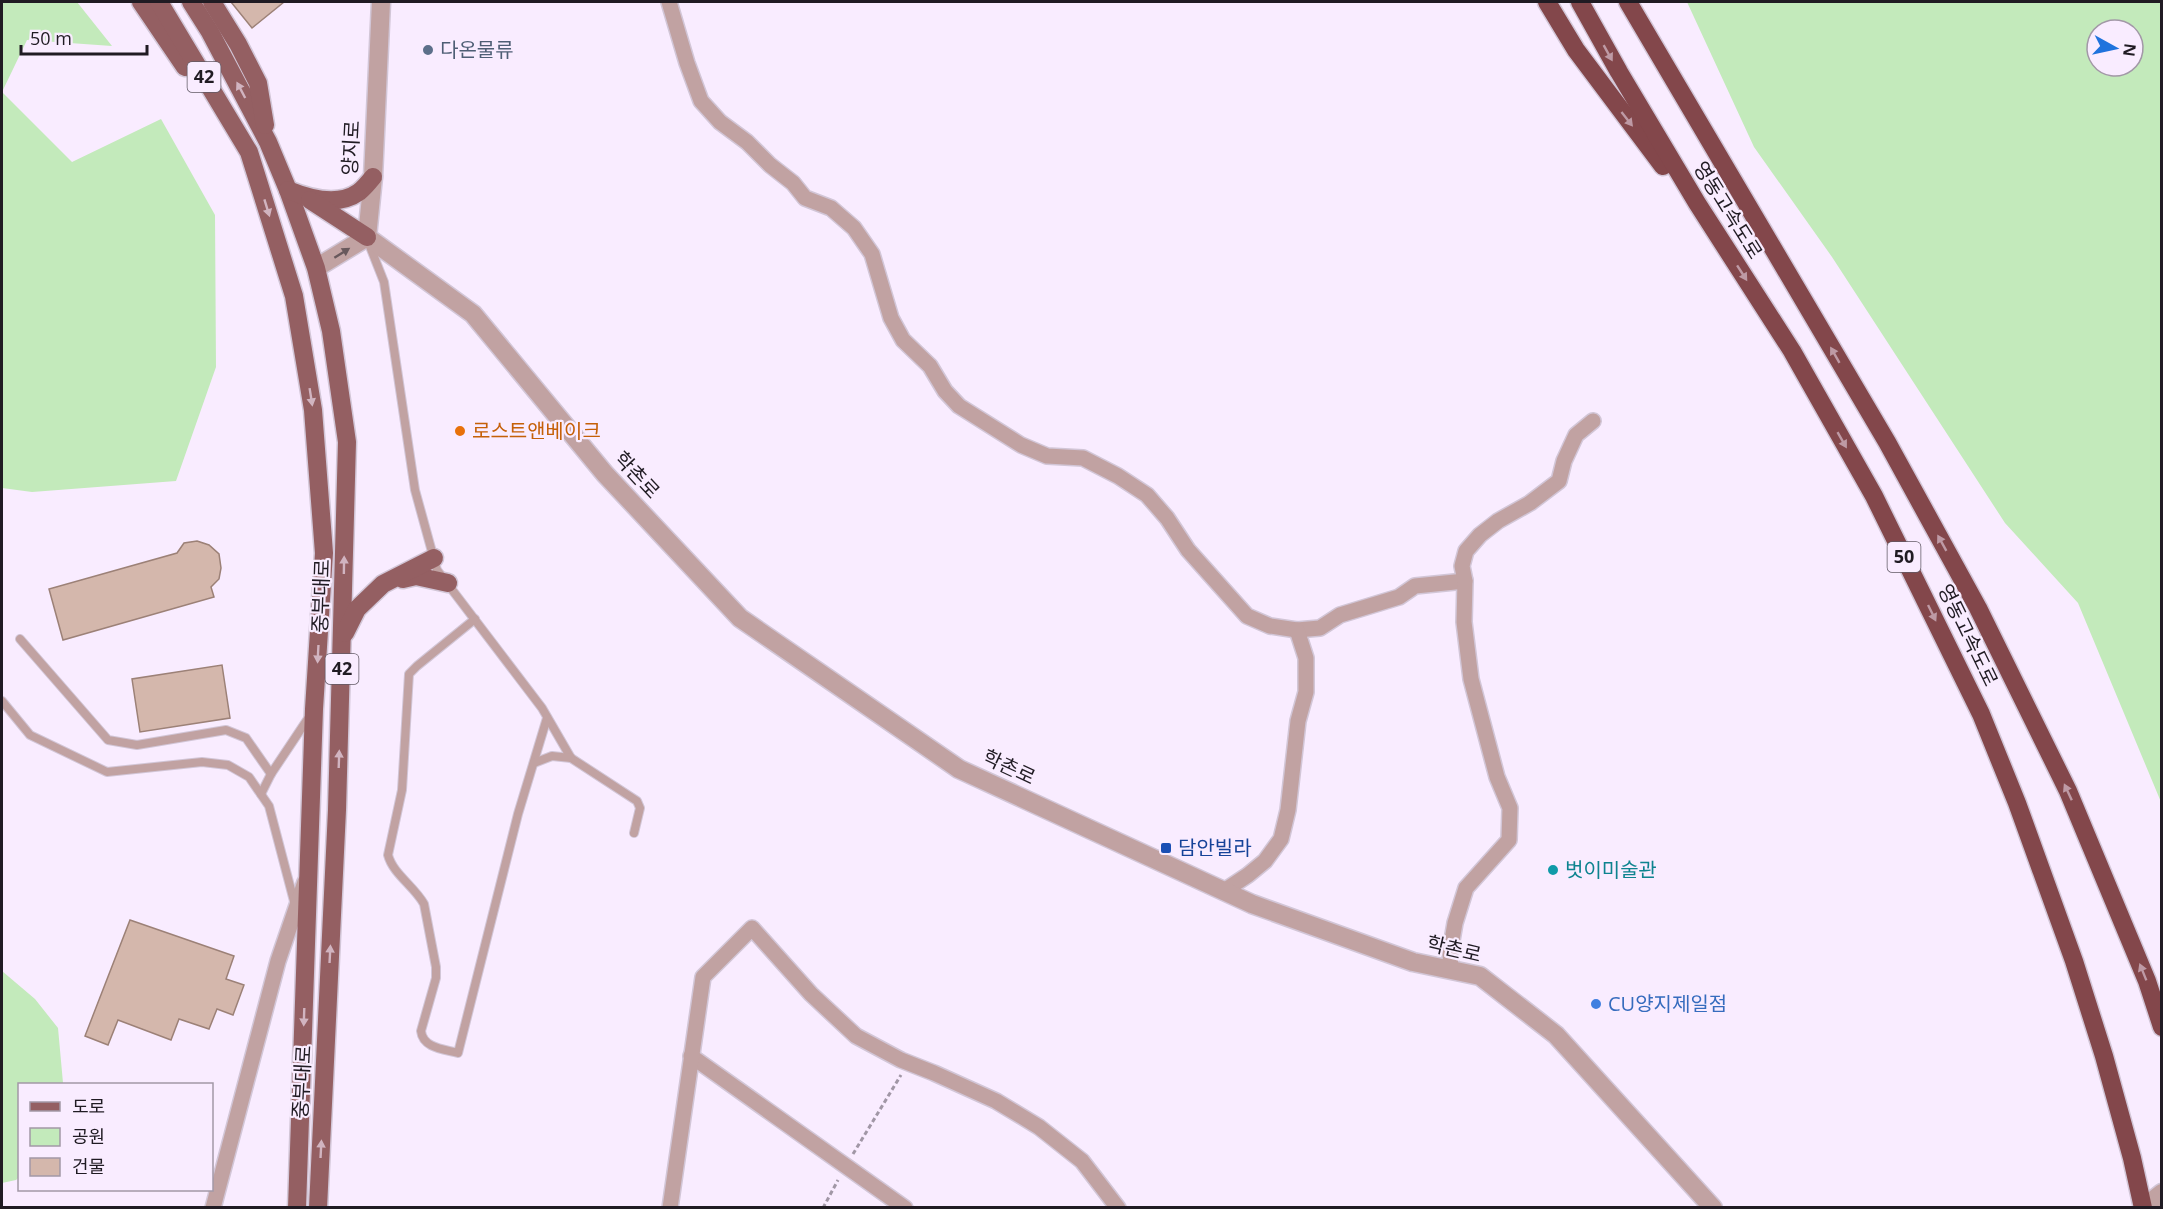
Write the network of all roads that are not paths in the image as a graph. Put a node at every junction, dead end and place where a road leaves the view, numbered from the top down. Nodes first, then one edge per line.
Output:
1 (141, 2) edge
2 (159, 2) edge
3 (191, 2) edge
4 (212, 2) edge
5 (381, 2) edge
6 (669, 2) edge
7 (1547, 2) edge
8 (1580, 2) edge
9 (1628, 2) edge
10 (268, 142) junction
11 (249, 152) junction
12 (373, 177) junction
13 (297, 194) junction
14 (367, 237) junction
15 (1718, 237) junction
16 (316, 268) junction
17 (1593, 421) dead end
18 (434, 558) junction
19 (1465, 581) junction
20 (448, 583) junction
21 (383, 584) junction
22 (475, 620) junction
23 (1297, 630) junction
24 (342, 638) junction
25 (20, 639) dead end
26 (2, 701) edge
27 (314, 709) junction
28 (547, 718) junction
29 (571, 758) junction
30 (534, 763) junction
31 (271, 774) junction
32 (261, 794) junction
33 (633, 832) dead end
34 (310, 870) junction
35 (1224, 891) junction
36 (295, 907) junction
37 (1451, 970) junction
38 (2162, 1027) edge
39 (691, 1056) junction
40 (2162, 1192) edge
41 (213, 1208) edge
42 (297, 1208) edge
43 (318, 1208) edge
44 (670, 1208) edge
45 (905, 1208) edge
46 (1118, 1208) edge
47 (1713, 1208) edge
48 (2143, 1208) edge

1 - 11 main road
2 - 11 main road, 42
10 -> 3 main road, 42
4 - 10 main road
5 - 12 street, 양지로
6 - 23 street
7 -> 15 highway
8 -> 15 highway, 영동고속도로 / 50
38 -> 9 highway, 영동고속도로 / 50
10 - 13 main road, 중부대로 / 42
11 -> 27 main road, 중부대로 / 42
12 - 13 main road
12 - 14 street, 양지로
13 - 14 main road
13 - 16 main road, 중부대로 / 42
16 -> 14 street
14 - 18 lane
14 - 35 street, 학촌로
15 -> 48 highway, 영동고속도로 / 50
24 -> 16 main road, 중부대로 / 42
17 - 19 street
18 - 20 lane
18 - 21 main road
19 - 23 street
19 - 37 street
20 - 21 main road
20 - 22 lane
21 - 24 main road
22 - 28 lane
22 - 30 lane
23 - 35 street
43 -> 24 main road, 중부대로 / 42
25 - 31 lane
26 - 32 lane
27 - 31 lane
27 - 34 main road, 중부대로 / 42
28 - 29 lane
28 - 30 lane
29 - 30 lane
29 - 33 lane
31 - 32 lane
32 - 36 lane
34 - 36 street
34 -> 42 main road, 중부대로 / 42
35 - 37 street, 학촌로
36 - 41 street
37 - 47 street, 학촌로
39 - 44 street
39 - 45 street
39 - 46 street
40 - 48 street

